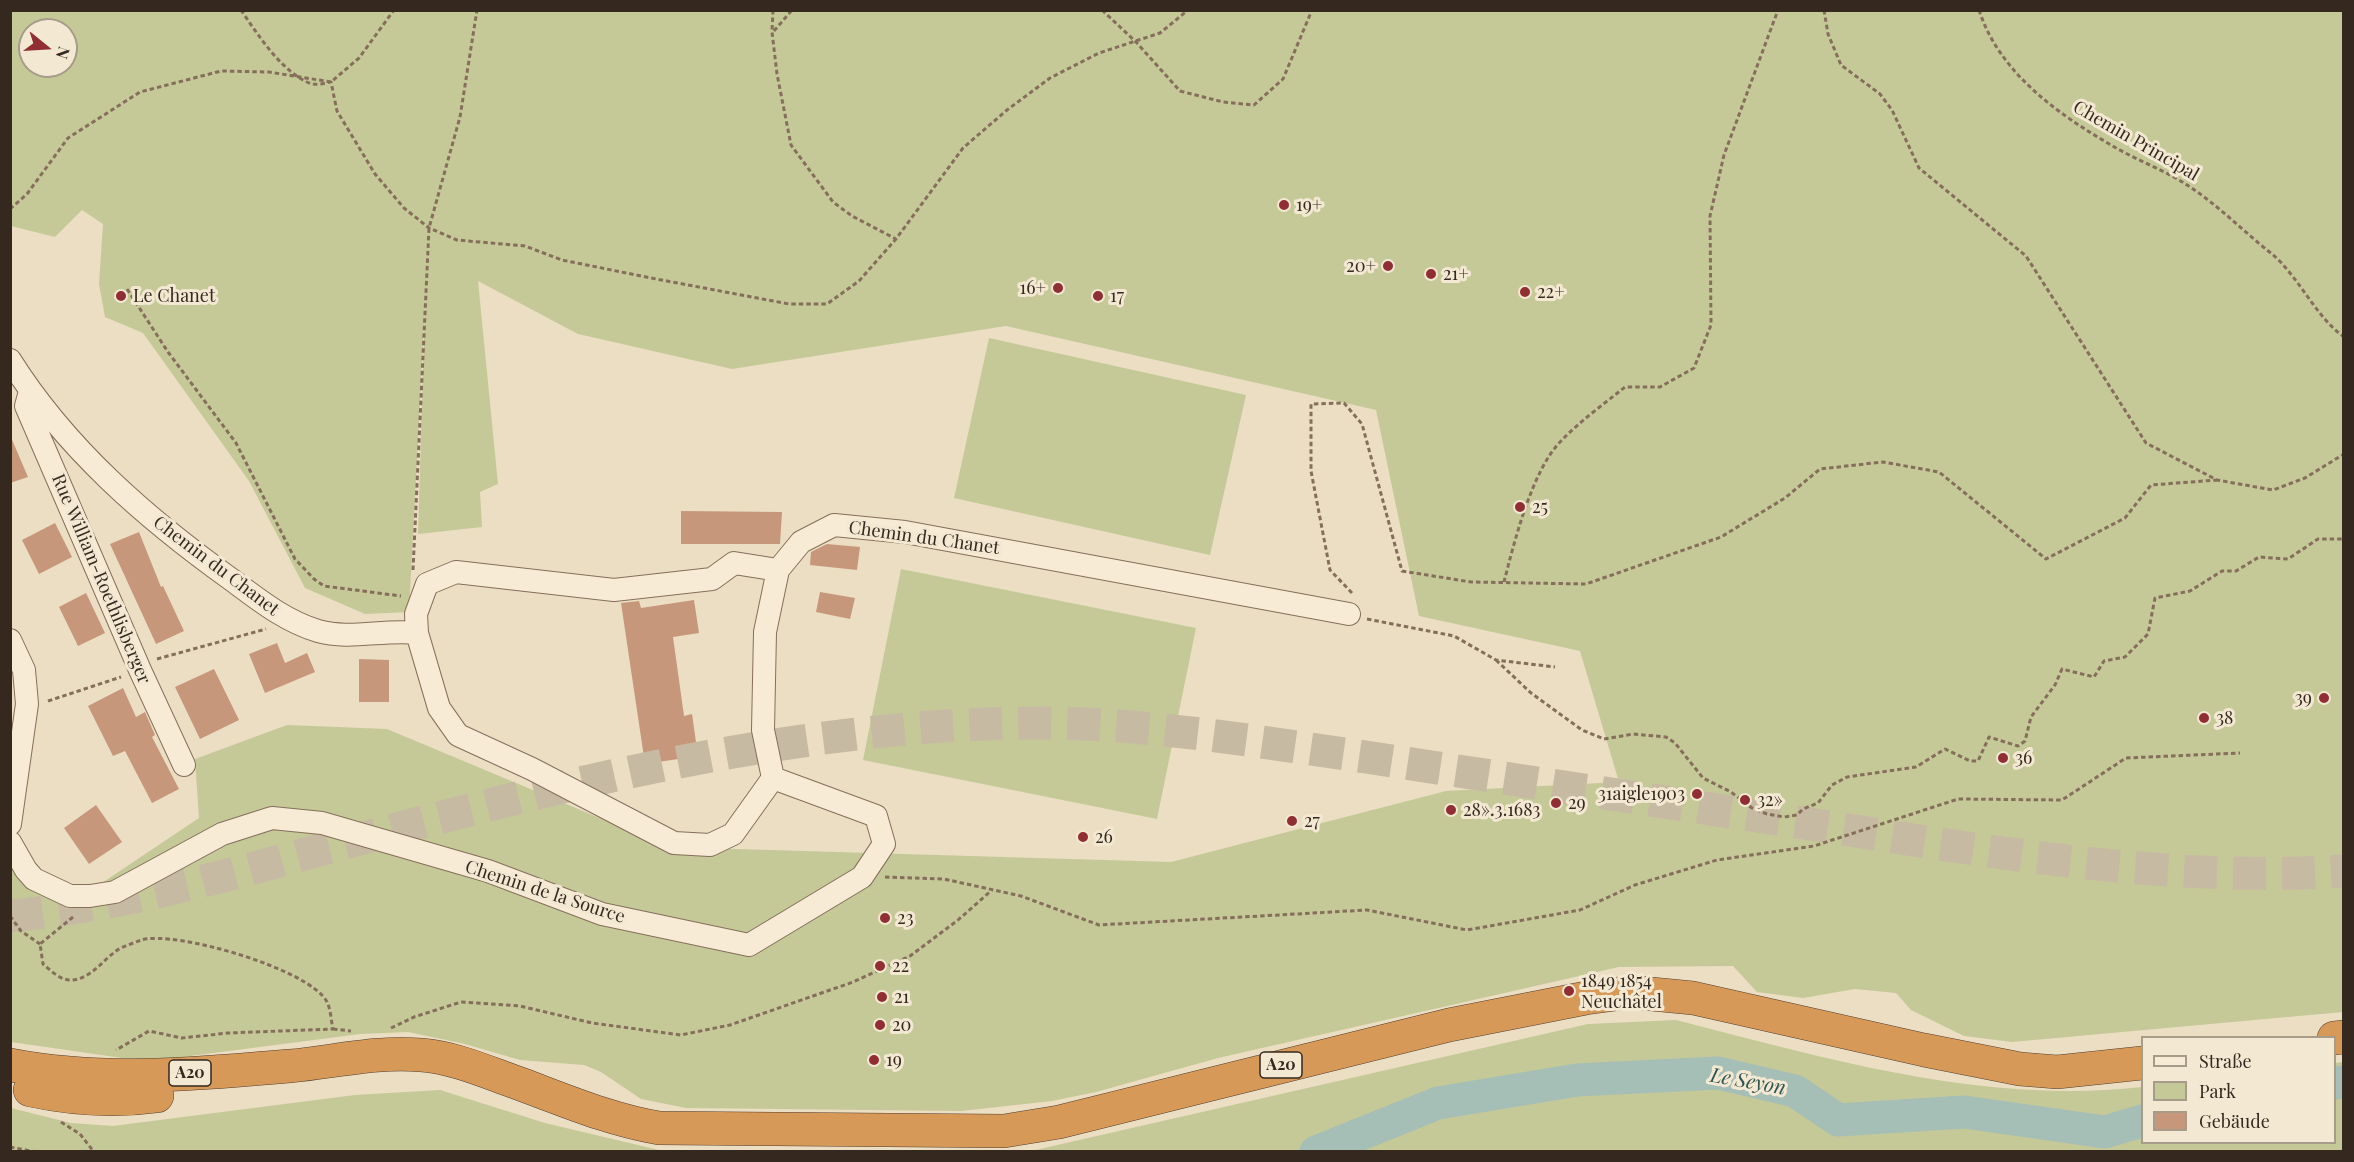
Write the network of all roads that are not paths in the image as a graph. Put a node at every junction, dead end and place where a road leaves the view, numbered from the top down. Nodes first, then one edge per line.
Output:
1 (10, 360) edge
2 (30, 391) junction
3 (778, 570) junction
4 (1349, 614) road end
5 (417, 633) junction
6 (10, 640) edge
7 (184, 765) dead end
8 (773, 778) junction
9 (10, 824) edge
10 (10, 842) edge
11 (2141, 1063) edge
12 (10, 1065) edge
13 (292, 1066) junction
14 (10, 1086) edge

1 - 2 street, Chemin du Chanet
2 - 5 street, Chemin du Chanet
2 - 7 street, Rue William-Roethlisberger
3 - 4 street, Chemin du Chanet
3 - 5 street
3 - 8 street
5 - 8 street
6 - 9 street
8 - 10 street, Chemin de la Source
11 - 13 highway, A20
12 - 13 highway, A20
13 - 14 highway

